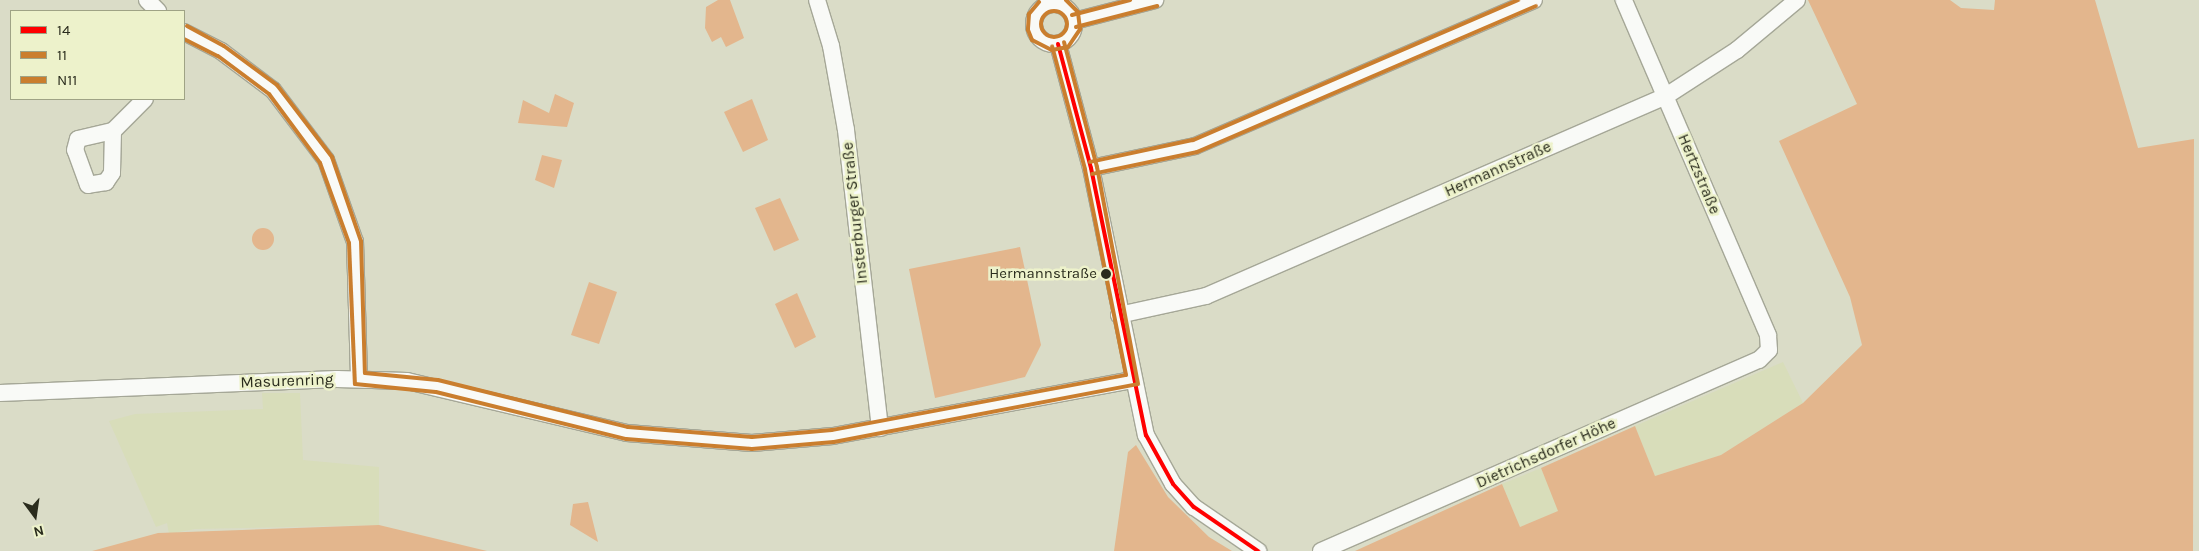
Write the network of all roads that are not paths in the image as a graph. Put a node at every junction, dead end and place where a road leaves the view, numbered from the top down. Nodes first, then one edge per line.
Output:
1 (147, 0) edge
2 (817, 0) edge
3 (1155, 0) edge
4 (1534, 0) edge
5 (1624, 0) edge
6 (1797, 0) edge
7 (1048, 2) edge
8 (157, 10) edge
9 (1074, 21) junction
10 (185, 37) edge
11 (1058, 44) junction
12 (1666, 96) junction
13 (144, 100) edge
14 (113, 131) dead end
15 (1091, 168) junction
16 (1119, 314) junction
17 (1769, 350) joint
18 (359, 379) junction
19 (1132, 380) junction
20 (0, 393) edge
21 (880, 428) junction
22 (1258, 551) edge
23 (1321, 551) edge

1 - 8 street
2 - 21 street, Insterburger Straße
3 - 9 street
4 - 15 street
5 - 12 street, Hertzstraße
6 - 12 street, Hermannstraße
7 - 9 street
7 - 11 street
9 - 11 street
10 - 18 street
11 - 15 street
12 - 16 street, Hermannstraße
12 - 17 street, Hertzstraße
13 - 14 street
15 - 16 street
16 - 19 street
17 - 23 street, Dietrichsdorfer Höhe
18 - 20 street, Masurenring
18 - 21 street, Masurenring
19 - 21 street, Masurenring
19 - 22 street

